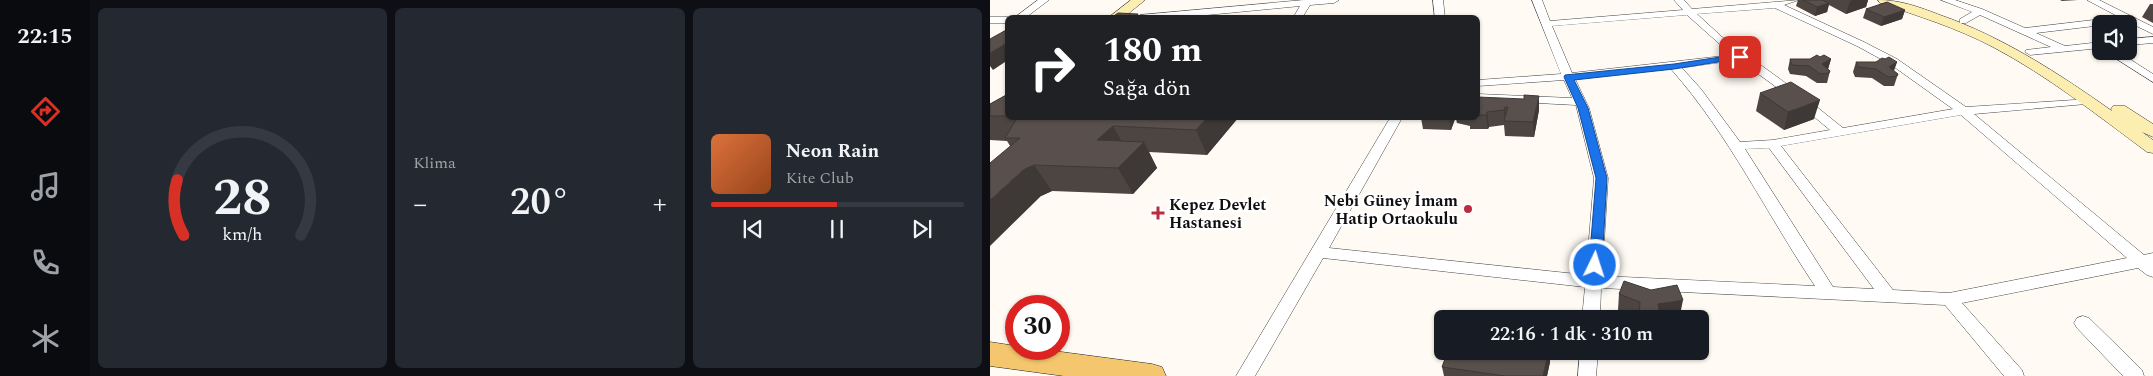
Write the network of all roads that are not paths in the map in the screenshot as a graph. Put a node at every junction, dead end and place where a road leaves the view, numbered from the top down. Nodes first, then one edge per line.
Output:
1 (1044, 0) edge
2 (1139, 0) edge
3 (1242, 0) edge
4 (1334, 0) edge
5 (1438, 0) edge
6 (1537, 0) edge
7 (1679, 0) edge
8 (1794, 0) edge
9 (1884, 0) edge
10 (1902, 0) edge
11 (1946, 0) edge
12 (2092, 0) edge
13 (1307, 2) junction
14 (1776, 5) junction
15 (1234, 9) junction
16 (1979, 11) junction
17 (1689, 12) junction
18 (1022, 15) edge
19 (1118, 15) edge
20 (1171, 15) edge
21 (1299, 15) edge
22 (1440, 15) edge
23 (2120, 15) edge
24 (990, 20) edge
25 (1005, 20) edge
26 (1963, 21) junction
27 (2092, 23) edge
28 (2137, 23) edge
29 (1546, 24) junction
30 (2024, 31) junction
31 (2153, 31) edge
32 (2153, 40) edge
33 (2137, 41) edge
34 (2092, 48) edge
35 (2064, 49) junction
36 (2030, 52) junction
37 (1740, 57) junction
38 (2123, 60) edge
39 (1674, 66) junction
40 (1568, 77) junction
41 (2153, 79) edge
42 (1480, 83) edge
43 (1480, 97) edge
44 (2086, 101) junction
45 (1580, 102) junction
46 (1962, 111) junction
47 (1395, 120) edge
48 (1840, 132) junction
49 (2153, 132) edge
50 (1773, 144) junction
51 (1735, 146) junction
52 (2153, 148) edge
53 (1319, 252) junction
54 (2149, 264) edge
55 (1594, 282) junction
56 (1828, 293) junction
57 (1888, 296) junction
58 (1949, 299) junction
59 (1592, 310) edge
60 (2083, 323) dead end
61 (990, 354) edge
62 (1588, 360) edge
63 (1152, 376) edge
64 (1245, 376) edge
65 (1587, 376) edge
66 (2015, 376) edge
67 (2135, 376) edge

1 - 18 street
2 - 19 main road
3 - 15 street
4 - 13 street
5 - 22 street
6 - 29 street
7 - 17 street
8 - 14 street
9 - 44 main road
10 - 26 main road
11 - 16 street
12 - 23 street
13 - 15 street
13 - 21 street
14 - 17 street
14 - 46 street
15 - 20 street
16 - 26 street
16 - 30 street
17 - 29 street
17 - 37 street
24 - 25 street
26 - 36 main road
27 - 30 street
28 - 31 street
29 - 40 street
30 - 35 street
32 - 33 street
34 - 35 street
35 - 36 street
36 - 49 main road
37 - 39 street
37 - 48 street
38 - 41 street
39 - 40 street
39 - 51 street
40 - 42 street
40 - 45 street
43 - 45 street
44 - 46 street
44 - 52 main road
45 - 55 street
46 - 48 street
46 - 54 street
47 - 53 street
48 - 50 street
50 - 51 street
50 - 57 street
51 - 56 street
53 - 55 street
53 - 64 street
54 - 58 street
55 - 56 street
55 - 59 street
56 - 57 street
57 - 58 street
58 - 66 street
60 - 67 street
61 - 63 main road
62 - 65 street

